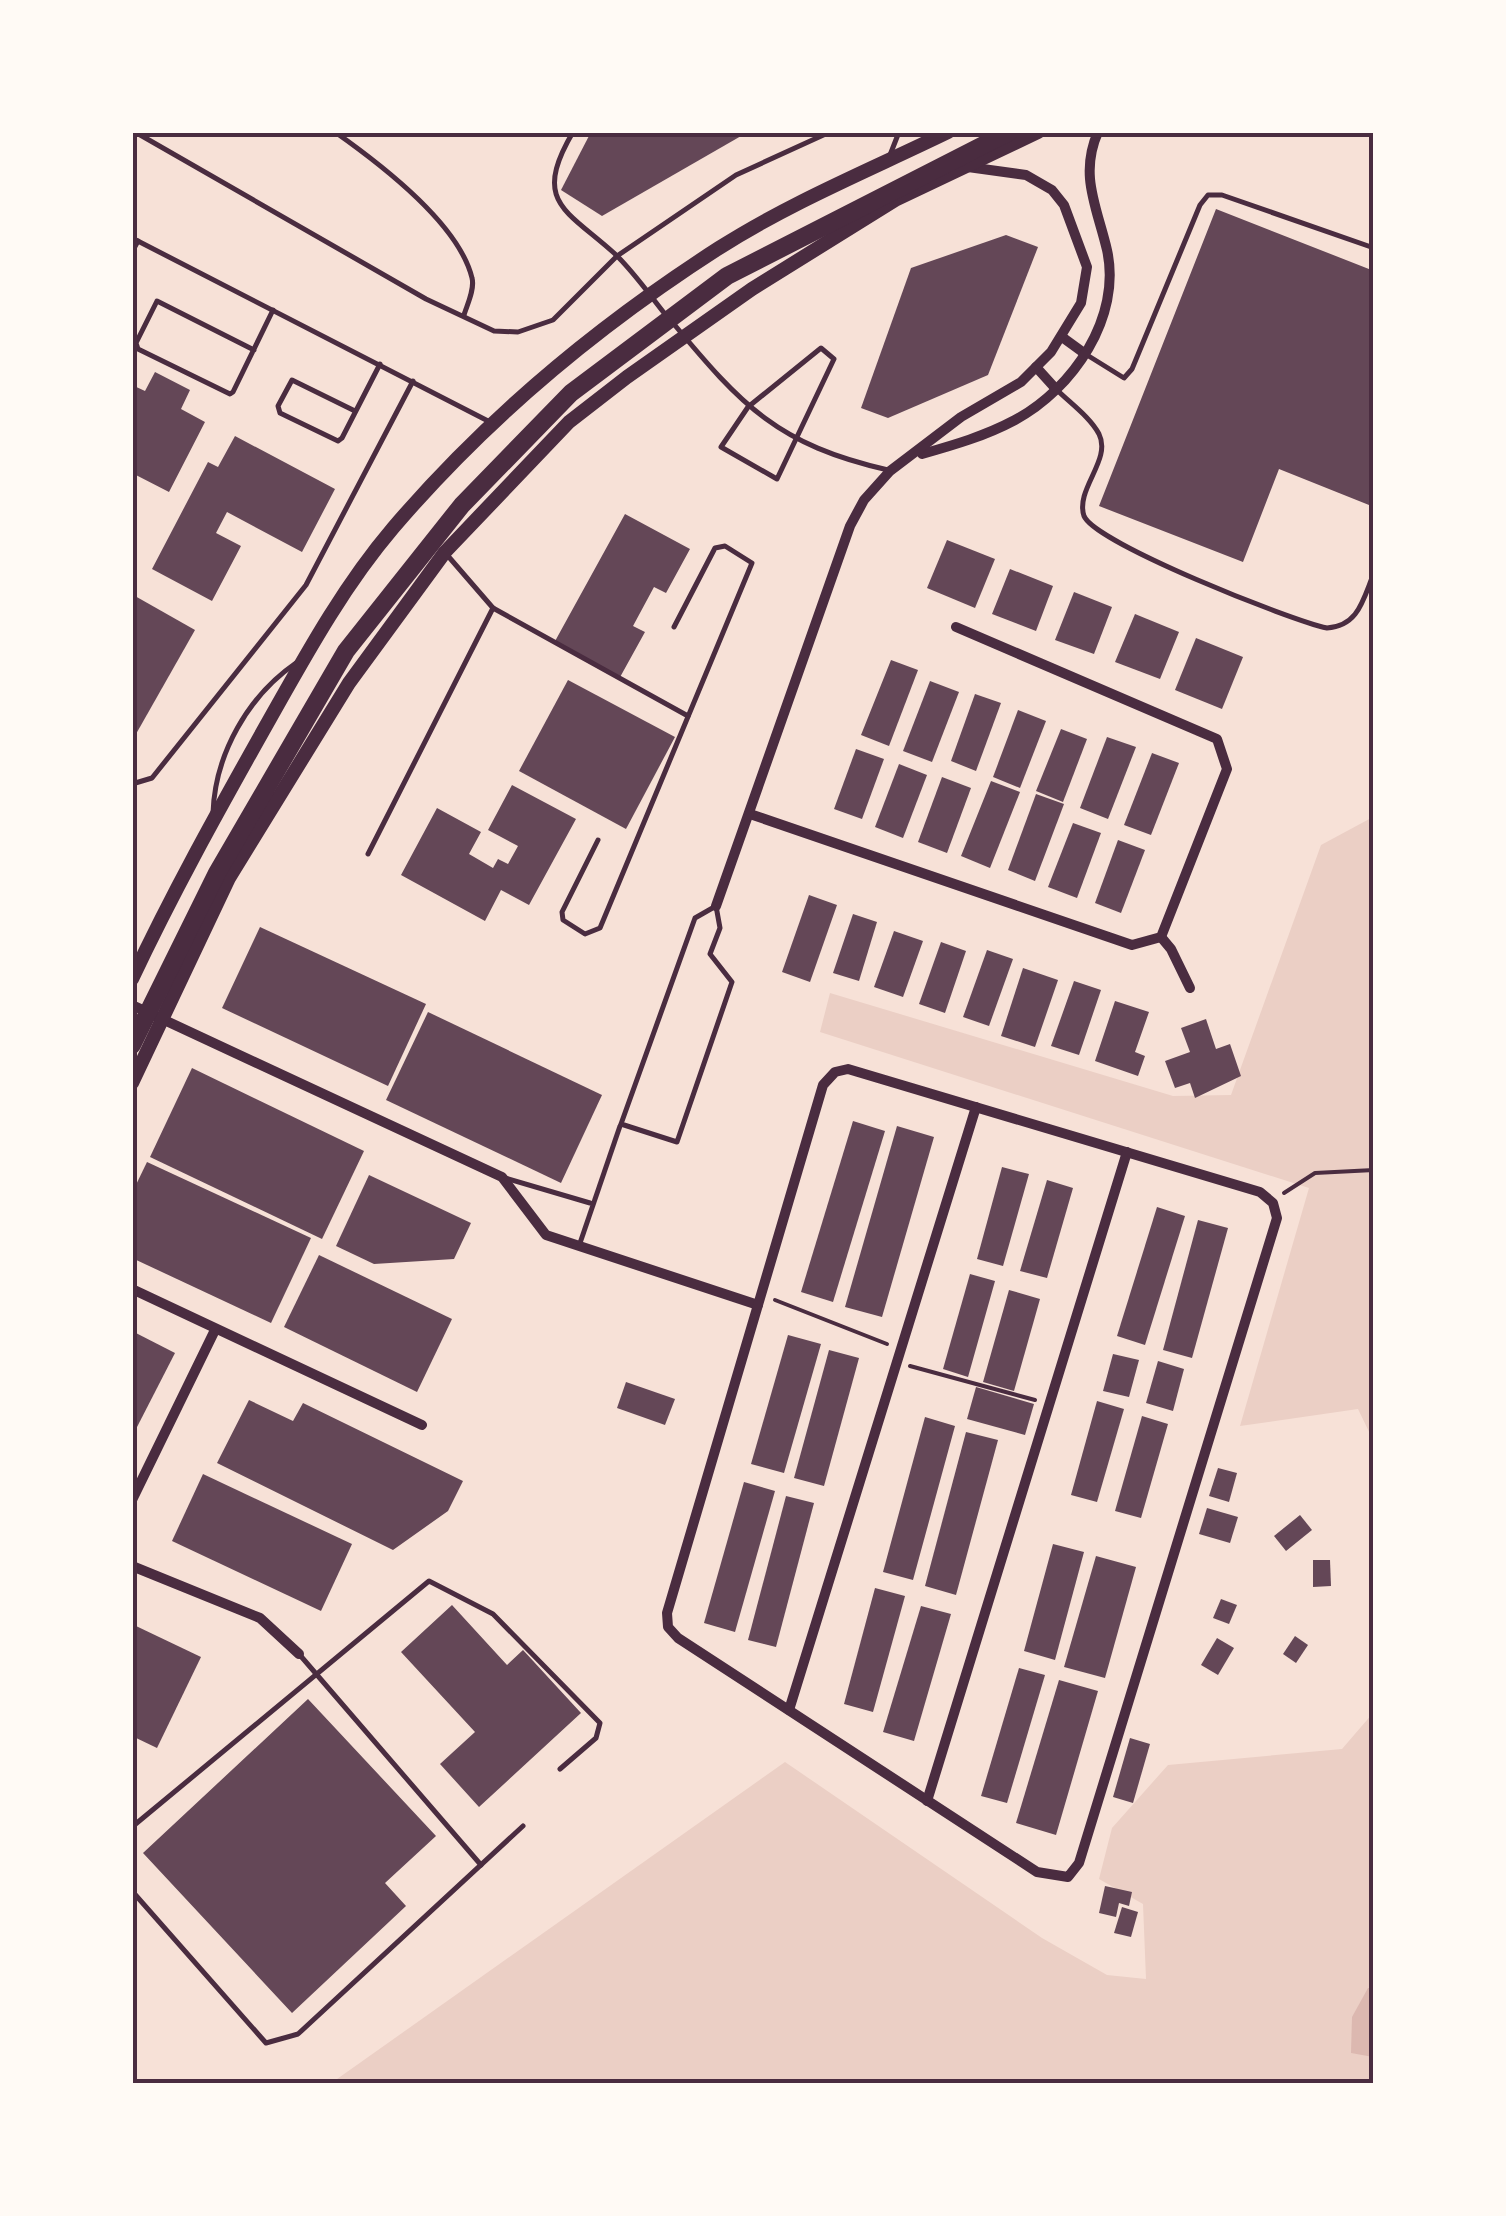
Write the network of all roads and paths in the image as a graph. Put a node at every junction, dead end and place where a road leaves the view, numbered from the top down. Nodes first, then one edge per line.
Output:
1 (135, 132) edge
2 (335, 132) edge
3 (573, 132) edge
4 (830, 132) edge
5 (898, 132) edge
6 (948, 132) edge
7 (995, 132) edge
8 (1009, 132) edge
9 (1038, 132) edge
10 (1098, 132) edge
11 (887, 162) junction
12 (967, 167) junction
13 (136, 240) edge
14 (1374, 248) edge
15 (132, 252) edge
16 (616, 256) junction
17 (273, 310) junction
18 (464, 316) junction
19 (1062, 336) junction
20 (254, 350) junction
21 (1084, 353) junction
22 (380, 364) junction
23 (1036, 367) junction
24 (413, 381) junction
25 (1055, 388) junction
26 (748, 408) junction
27 (356, 411) junction
28 (492, 422) junction
29 (798, 440) junction
30 (916, 455) junction
31 (890, 470) junction
32 (445, 552) junction
33 (1374, 573) edge
34 (494, 608) junction
35 (674, 627) dead end
36 (956, 627) dead end
37 (304, 658) junction
38 (688, 716) junction
39 (132, 784) edge
40 (750, 814) junction
41 (212, 821) junction
42 (598, 840) dead end
43 (368, 854) dead end
44 (716, 906) junction
45 (1161, 937) junction
46 (132, 979) edge
47 (1190, 988) dead end
48 (132, 1005) edge
49 (162, 1019) junction
50 (132, 1024) edge
51 (132, 1045) edge
52 (132, 1083) edge
53 (976, 1107) junction
54 (621, 1124) junction
55 (1127, 1152) junction
56 (1374, 1170) edge
57 (502, 1177) junction
58 (1273, 1203) junction
59 (592, 1204) junction
60 (579, 1246) junction
61 (132, 1289) edge
62 (760, 1299) junction
63 (215, 1330) junction
64 (901, 1349) junction
65 (897, 1362) junction
66 (1050, 1404) junction
67 (422, 1425) dead end
68 (132, 1500) edge
69 (132, 1566) edge
70 (299, 1654) joint
71 (316, 1673) junction
72 (789, 1710) junction
73 (560, 1769) dead end
74 (927, 1801) junction
75 (524, 1826) dead end
76 (132, 1827) edge
77 (481, 1865) junction
78 (132, 1891) edge

1 - 18 lane
2 - 18 lane
3 - 16 lane
4 - 16 lane
5 - 11 lane
6 - 11 main road
7 - 50 highway
8 - 51 highway
9 - 12 main road
10 - 21 street
11 - 28 main road
12 - 19 street
12 - 32 main road
13 - 15 lane
13 - 17 lane
14 - 21 lane
16 - 18 lane
16 - 26 lane
17 - 20 lane
17 - 22 lane
19 - 21 street
19 - 23 street
20 - 20 lane
21 - 25 street
22 - 24 lane
22 - 27 lane
23 - 25 street
23 - 30 street
24 - 28 lane
24 - 39 lane
25 - 30 street
25 - 33 lane
26 - 29 lane
26 - 29 lane
26 - 29 lane
27 - 27 lane
28 - 37 main road
29 - 31 lane
30 - 31 street
31 - 40 street
32 - 34 lane
32 - 49 main road
34 - 38 lane
34 - 43 lane
35 - 38 lane
36 - 45 street
37 - 41 main road
37 - 41 lane
38 - 42 lane
40 - 44 street
40 - 45 street
41 - 46 main road
44 - 54 lane
44 - 54 lane
45 - 47 street
48 - 49 street
49 - 52 main road
49 - 57 street
53 - 55 street
53 - 62 street
53 - 64 street
54 - 59 lane
55 - 58 street
55 - 66 street
56 - 58 path
57 - 59 lane
57 - 60 street
58 - 74 street
59 - 60 lane
60 - 62 street
61 - 63 street
62 - 64 path
62 - 72 street
63 - 67 street
63 - 68 street
64 - 65 street
65 - 66 path
65 - 72 street
66 - 74 street
69 - 70 street
70 - 71 lane
71 - 73 lane
71 - 76 lane
71 - 77 lane
72 - 74 street
75 - 77 lane
77 - 78 lane

